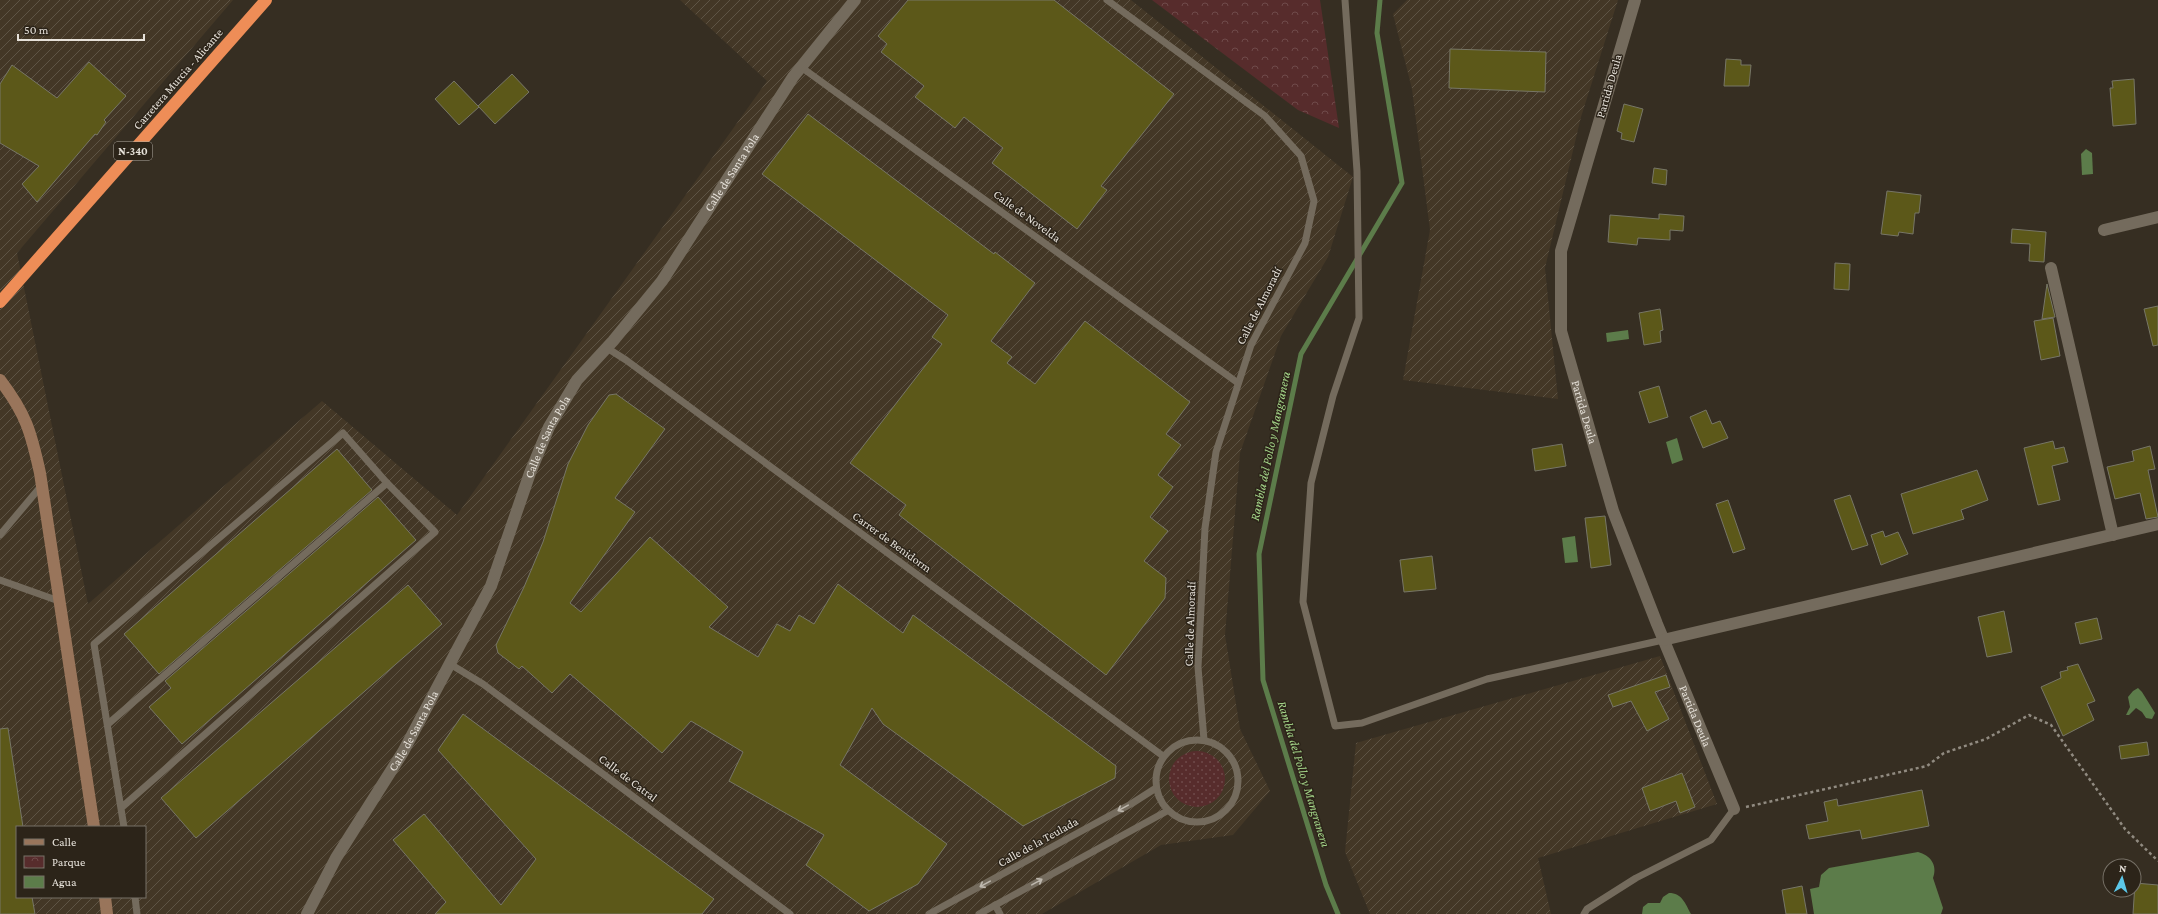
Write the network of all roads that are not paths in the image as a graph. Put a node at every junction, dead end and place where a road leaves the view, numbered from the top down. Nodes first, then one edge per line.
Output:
1 (266, 0) edge
2 (855, 0) edge
3 (1108, 0) edge
4 (1345, 0) edge
5 (1635, 0) edge
6 (801, 67) junction
7 (2158, 218) edge
8 (2104, 230) dead end
9 (2051, 268) dead end
10 (0, 302) edge
11 (607, 348) junction
12 (0, 380) edge
13 (1238, 383) junction
14 (386, 483) junction
15 (42, 485) junction
16 (2158, 524) edge
17 (2113, 535) junction
18 (0, 536) edge
19 (0, 580) edge
20 (59, 601) junction
21 (1663, 640) junction
22 (450, 664) junction
23 (108, 724) junction
24 (1204, 740) junction
25 (1164, 756) junction
26 (1156, 788) junction
27 (121, 808) junction
28 (1734, 809) joint
29 (1167, 811) junction
30 (94, 826) edge
31 (124, 826) edge
32 (105, 898) edge
33 (135, 898) edge
34 (995, 905) junction
35 (107, 914) edge
36 (137, 914) edge
37 (307, 914) edge
38 (790, 914) edge
39 (929, 914) edge
40 (979, 914) edge
41 (1000, 914) edge
42 (1584, 914) edge

1 - 10 highway, Carretera Murcia - Alicante / N-340
2 - 6 street, Calle de Santa Pola
3 - 13 lane, Calle de Almoradí
4 - 21 lane
5 - 21 street, Partida Deula
6 - 11 street, Calle de Santa Pola
6 - 13 lane, Calle de Novelda
7 - 8 street
9 - 17 street
11 - 22 street, Calle de Santa Pola
11 - 25 lane, Carrer de Benidorm
12 - 15 street
13 - 24 lane, Calle de Almoradí
14 - 23 lane
14 - 23 lane
14 - 27 lane
15 - 18 lane
15 - 20 street
16 - 17 street
17 - 21 street
19 - 20 lane
20 - 30 street
21 - 28 street, Partida Deula
22 - 37 street, Calle de Santa Pola
22 - 38 lane, Calle de Catral
23 - 27 lane
24 - 25 lane
24 - 29 lane
25 - 26 lane
26 - 29 lane
26 -> 39 lane, Calle de la Teulada
27 - 31 lane
28 - 42 lane
34 -> 29 lane
32 - 35 street
33 - 36 lane
34 - 40 lane
34 - 41 lane

